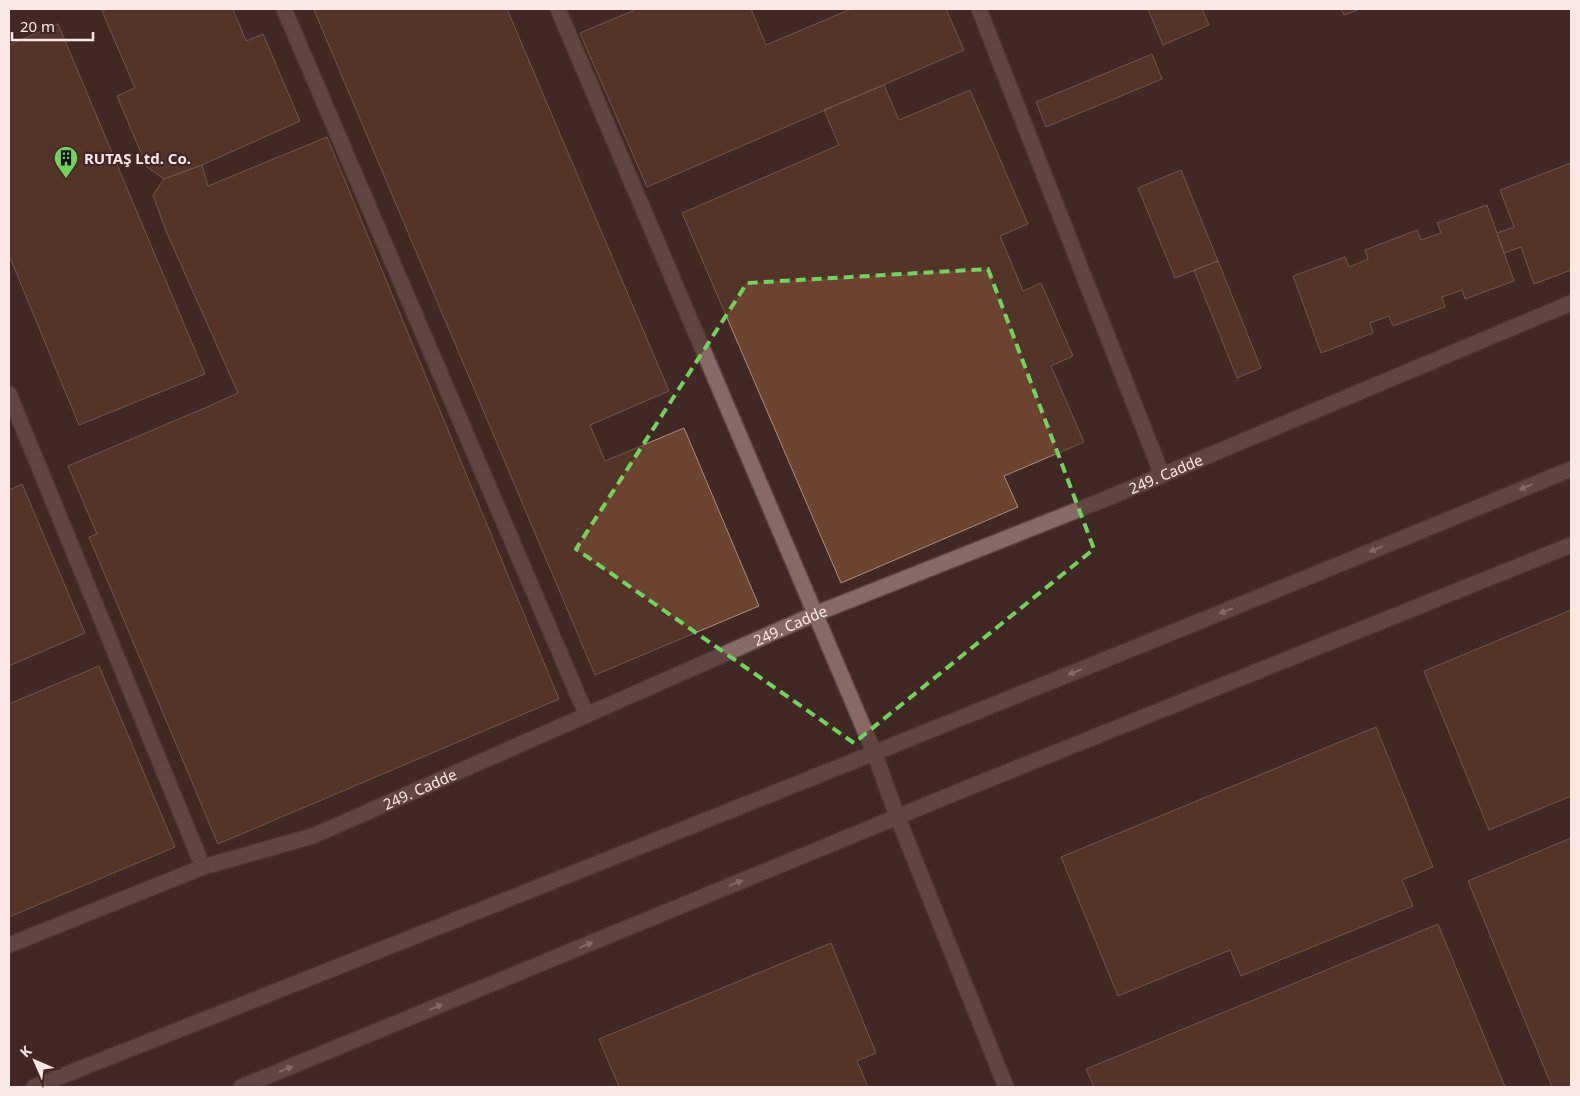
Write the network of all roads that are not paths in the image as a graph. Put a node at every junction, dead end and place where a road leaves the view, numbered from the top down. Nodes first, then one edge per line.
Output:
1 (284, 9) edge
2 (558, 9) edge
3 (978, 9) edge
4 (1571, 303) edge
5 (9, 394) edge
6 (1571, 468) edge
7 (1162, 475) junction
8 (1571, 545) edge
9 (815, 614) junction
10 (586, 714) junction
11 (874, 752) junction
12 (897, 816) junction
13 (203, 867) junction
14 (9, 945) edge
15 (34, 1087) edge
16 (241, 1087) edge
17 (1006, 1087) edge

1 - 10 street
2 - 9 street
3 - 7 street
4 - 7 street, 249. Cadde
5 - 13 street
6 -> 11 street
7 - 9 street, 249. Cadde
8 - 12 street
9 - 10 street, 249. Cadde
9 - 11 street
10 - 13 street, 249. Cadde
11 - 12 street
11 - 15 street
16 -> 12 street
12 - 17 street
13 - 14 street, 249. Cadde

